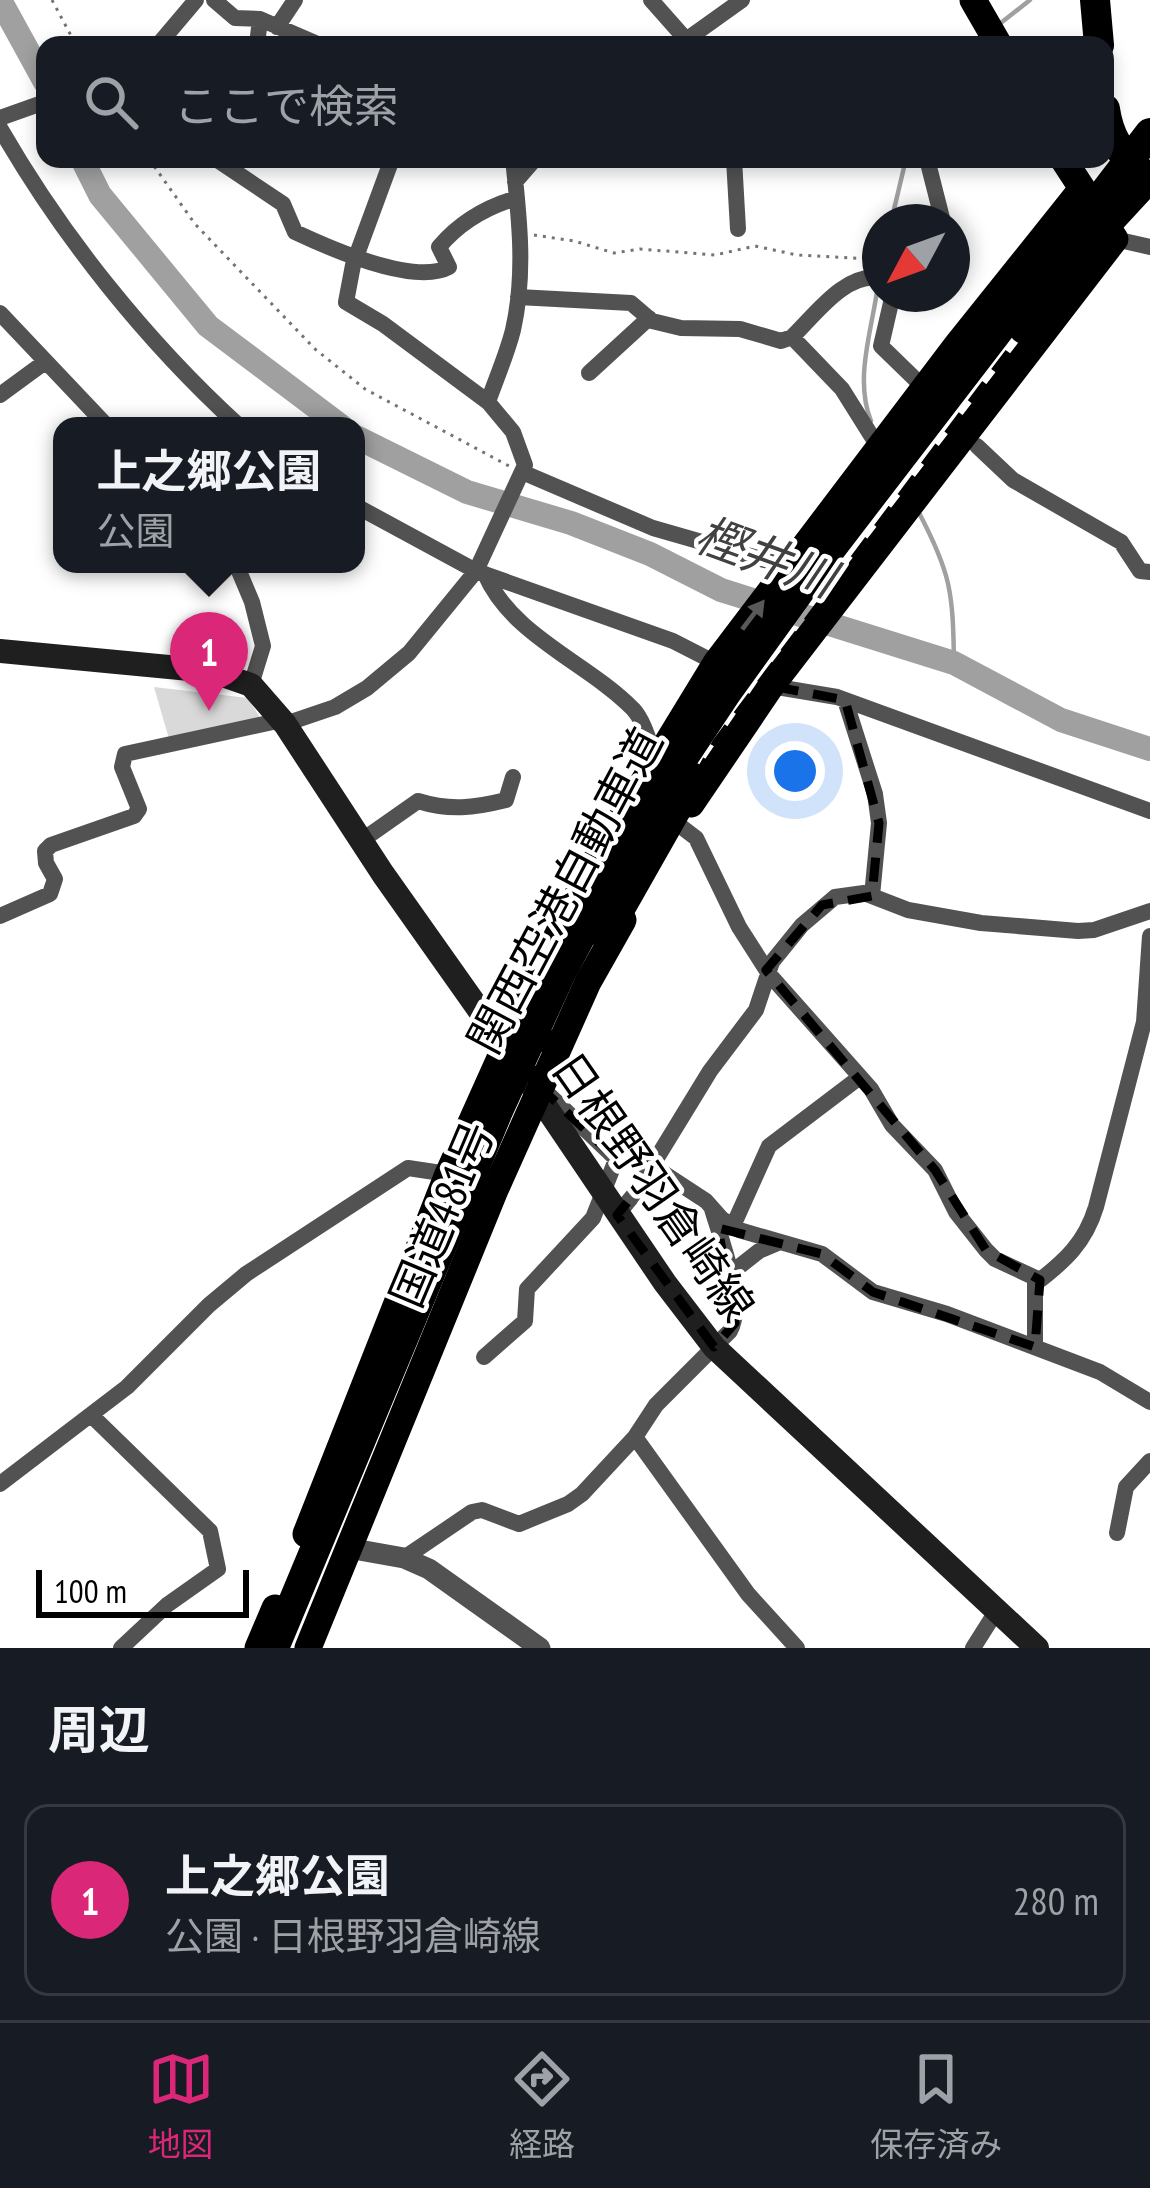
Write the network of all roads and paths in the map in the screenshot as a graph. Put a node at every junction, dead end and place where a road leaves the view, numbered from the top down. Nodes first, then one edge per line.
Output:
1 (52, 0) edge
2 (196, 0) edge
3 (214, 0) edge
4 (296, 0) edge
5 (651, 0) edge
6 (742, 0) edge
7 (978, 9) edge
8 (268, 23) junction
9 (71, 36) edge
10 (166, 36) edge
11 (262, 36) edge
12 (299, 36) edge
13 (679, 36) edge
14 (694, 36) edge
15 (994, 36) edge
16 (36, 106) edge
17 (0, 123) edge
18 (1149, 135) edge
19 (1114, 142) edge
20 (155, 168) edge
21 (230, 168) edge
22 (389, 168) edge
23 (514, 168) edge
24 (529, 168) edge
25 (735, 168) edge
26 (929, 168) edge
27 (1069, 168) edge
28 (1150, 178) edge
29 (516, 190) junction
30 (1081, 190) junction
31 (938, 204) edge
32 (738, 229) dead end
33 (520, 233) junction
34 (1115, 239) junction
35 (1150, 248) edge
36 (862, 259) edge
37 (356, 260) junction
38 (862, 281) edge
39 (518, 297) junction
40 (888, 312) edge
41 (0, 313) edge
42 (649, 318) junction
43 (792, 337) junction
44 (45, 362) junction
45 (590, 373) dead end
46 (916, 380) dead end
47 (0, 395) edge
48 (488, 402) junction
49 (98, 417) edge
50 (230, 417) edge
51 (977, 446) dead end
52 (879, 448) junction
53 (522, 472) junction
54 (365, 511) edge
55 (789, 567) junction
56 (1150, 572) edge
57 (240, 573) edge
58 (481, 573) junction
59 (0, 651) edge
60 (716, 664) junction
61 (250, 685) junction
62 (771, 686) junction
63 (845, 700) junction
64 (284, 722) junction
65 (656, 761) junction
66 (513, 777) dead end
67 (1150, 811) edge
68 (679, 825) junction
69 (361, 841) junction
70 (872, 896) junction
71 (1150, 911) edge
72 (0, 916) edge
73 (1150, 936) edge
74 (769, 974) junction
75 (506, 1048) junction
76 (860, 1077) junction
77 (539, 1093) junction
78 (617, 1156) junction
79 (651, 1165) junction
80 (448, 1174) junction
81 (610, 1204) junction
82 (712, 1208) junction
83 (733, 1226) junction
84 (779, 1243) junction
85 (731, 1273) junction
86 (1040, 1280) junction
87 (714, 1347) junction
88 (1035, 1347) junction
89 (484, 1357) dead end
90 (1150, 1402) edge
91 (91, 1414) junction
92 (635, 1437) junction
93 (1148, 1469) edge
94 (0, 1484) edge
95 (1117, 1533) dead end
96 (348, 1548) junction
97 (404, 1558) junction
98 (997, 1610) junction
99 (313, 1640) edge
100 (788, 1645) edge
101 (121, 1648) edge
102 (258, 1648) edge
103 (274, 1648) edge
104 (296, 1648) edge
105 (540, 1648) edge
106 (974, 1648) edge
107 (1037, 1648) edge

1 - 9 path
2 - 10 street
3 - 8 street
4 - 8 street
5 - 13 street
6 - 14 street
7 - 15 highway
8 - 11 street
8 - 12 street
16 - 17 street
17 - 50 street
18 - 103 highway, 関西空港自動車道
19 - 28 highway
20 - 53 path
21 - 37 street
22 - 37 street
23 - 29 street
24 - 29 street
25 - 32 street
26 - 31 street
27 - 30 highway
28 - 104 highway, 関西空港自動車道
29 - 33 street
29 - 37 street
30 - 34 highway
30 - 52 highway, 国道481号
33 - 36 path
33 - 39 street
34 - 35 street
34 - 62 highway, 国道481号
37 - 48 street
38 - 43 street
39 - 42 street
39 - 48 street
40 - 46 street
41 - 44 street
42 - 43 street
42 - 45 street
43 - 52 street
44 - 47 street
44 - 49 street
48 - 53 street
51 - 56 street
52 - 55 highway, 国道481号
53 - 55 street
53 - 58 street
54 - 58 street
60 -> 55 highway, 国道481号
57 - 61 street
58 - 60 street
58 - 64 street
58 - 65 street
59 - 61 main road
60 - 65 highway, 国道481号
61 - 64 main road, 日根野羽倉崎線
62 - 63 street
62 - 68 highway, 国道481号
63 - 67 street
63 - 70 street
64 - 69 main road, 日根野羽倉崎線
64 - 72 street
65 - 75 highway, 国道481号
66 - 69 street
68 - 74 street
68 - 77 highway, 国道481号
69 - 75 main road, 日根野羽倉崎線
70 - 71 street
70 - 74 street
73 - 86 street
74 - 76 street
74 - 79 street
75 - 77 main road, 日根野羽倉崎線
75 - 80 highway, 国道481号
76 - 83 street
76 - 86 street
77 - 78 street
77 - 81 main road, 日根野羽倉崎線
77 - 96 highway, 国道481号
78 - 79 street
78 - 81 street
79 - 81 street
79 - 82 street
80 - 91 street
80 - 102 highway, 国道481号
81 - 87 main road, 日根野羽倉崎線
81 - 89 street
82 - 83 street
82 - 85 street
83 - 84 street
84 - 85 street
84 - 88 street
85 - 87 street
86 - 88 street
87 - 92 street
87 - 98 main road, 日根野羽倉崎線
88 - 90 street
91 - 94 street
91 - 101 street
92 - 97 street
92 - 100 street
93 - 95 street
96 - 97 street
96 - 99 highway, 国道481号
97 - 105 street
98 - 106 street
98 - 107 main road, 日根野羽倉崎線

